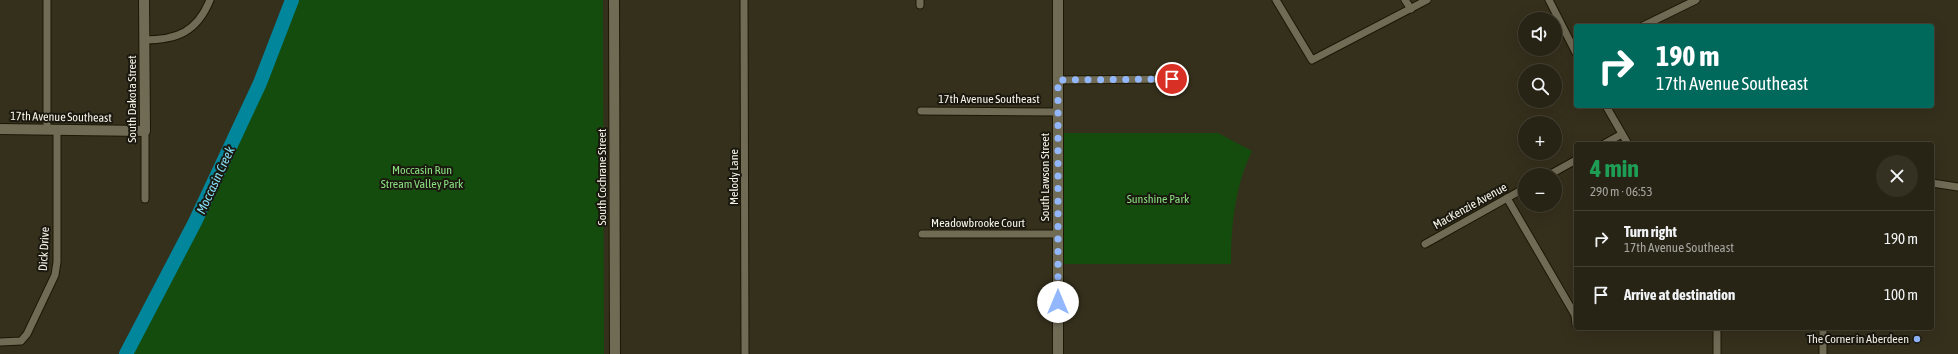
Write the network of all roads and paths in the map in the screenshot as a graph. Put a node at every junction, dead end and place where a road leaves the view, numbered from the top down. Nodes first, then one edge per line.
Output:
1 (47, 0) edge
2 (144, 0) edge
3 (210, 0) edge
4 (614, 0) edge
5 (744, 0) edge
6 (1058, 0) edge
7 (1276, 0) edge
8 (1405, 0) edge
9 (1426, 0) edge
10 (1548, 0) edge
11 (1696, 0) edge
12 (1410, 9) junction
13 (1647, 24) edge
14 (144, 40) junction
15 (1574, 49) edge
16 (1172, 79) dead end
17 (1058, 80) junction
18 (1607, 108) edge
19 (921, 111) dead end
20 (1058, 112) junction
21 (0, 129) edge
22 (52, 130) junction
23 (145, 131) junction
24 (1622, 134) junction
25 (1608, 142) edge
26 (1627, 142) edge
27 (1574, 161) edge
28 (1562, 168) edge
29 (1934, 183) edge
30 (1958, 187) edge
31 (1518, 192) edge
32 (1507, 198) junction
33 (145, 199) dead end
34 (922, 234) dead end
35 (1058, 234) junction
36 (1425, 244) dead end
37 (1574, 313) edge
38 (1717, 330) edge
39 (1823, 330) edge
40 (0, 342) edge
41 (615, 354) edge
42 (745, 354) edge
43 (1058, 354) edge
44 (1717, 354) edge
45 (1823, 354) edge

1 - 22 street, Dick Drive
2 - 14 street, South Dakota Street
3 - 14 street
4 - 41 street, South Cochrane Street
5 - 42 street, Melody Lane
6 - 17 street, South Lawson Street
7 - 12 street
8 - 12 street
9 - 12 street
10 - 15 street
11 - 13 street
14 - 23 street, South Dakota Street
16 - 17 street
17 - 20 street, South Lawson Street
18 - 24 street
19 - 20 street, 17th Avenue Southeast
20 - 35 street, South Lawson Street
21 - 22 street, 17th Avenue Southeast
22 - 23 street, 17th Avenue Southeast
22 - 40 street, Dick Drive
23 - 33 street, South Dakota Street
24 - 25 street
24 - 26 street
27 - 28 street
29 - 30 street
31 - 32 street, MacKenzie Avenue
32 - 36 street, MacKenzie Avenue
32 - 37 street
34 - 35 street, Meadowbrooke Court
35 - 43 street, South Lawson Street
38 - 44 street
39 - 45 street

